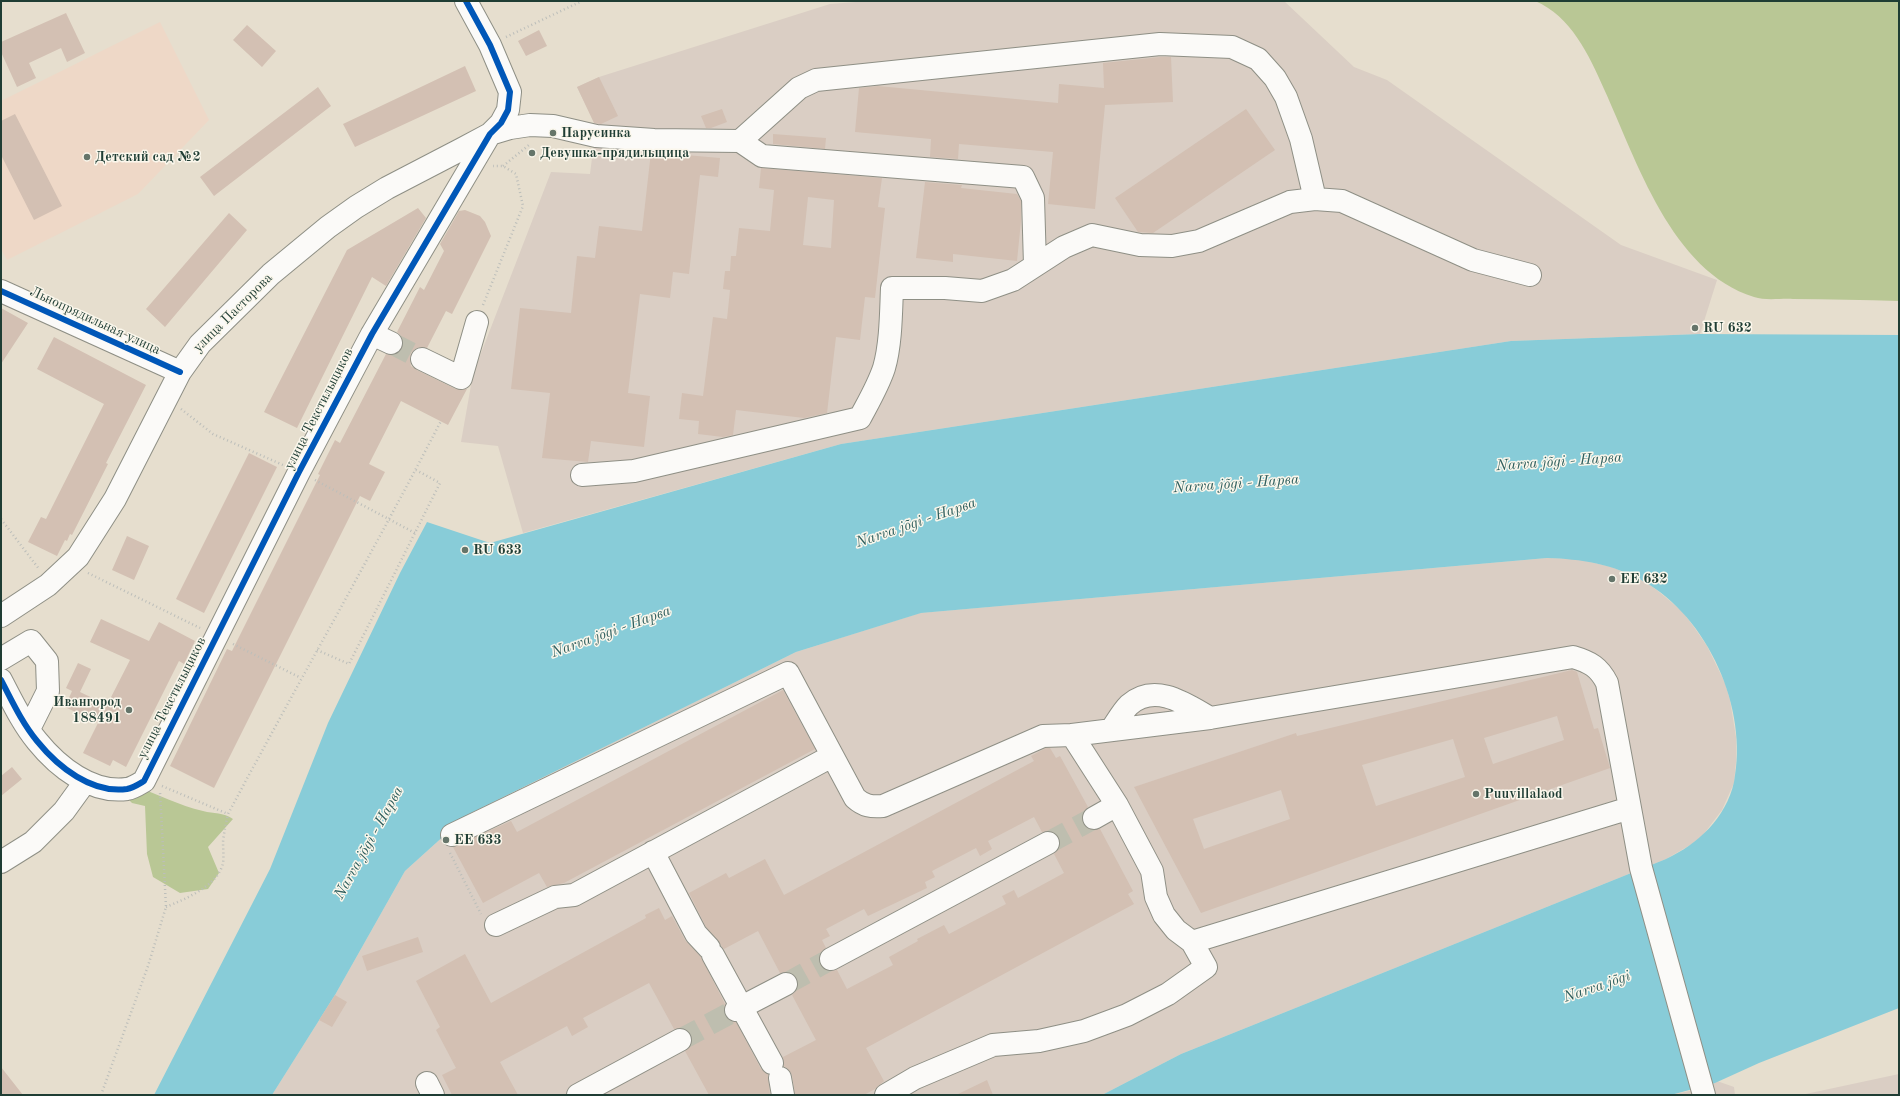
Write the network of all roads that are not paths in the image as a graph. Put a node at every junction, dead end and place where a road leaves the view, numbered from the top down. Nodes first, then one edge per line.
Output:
1 (466, 1) edge
2 (490, 134) junction
3 (740, 141) junction
4 (1315, 199) junction
5 (1035, 265) junction
6 (1530, 274) dead end
7 (1, 291) edge
8 (477, 322) road end
9 (372, 334) junction
10 (391, 343) tunnel mouth
11 (422, 359) tunnel mouth
12 (180, 372) junction
13 (582, 475) dead end
14 (1, 616) edge
15 (1, 659) edge
16 (1, 680) edge
17 (1210, 718) junction
18 (29, 729) junction
19 (1111, 730) junction
20 (1072, 735) junction
21 (832, 756) junction
22 (85, 782) junction
23 (1117, 805) junction
24 (1630, 808) junction
25 (1094, 818) tunnel mouth
26 (452, 835) road end
27 (1048, 843) tunnel mouth
28 (653, 852) junction
29 (1, 862) edge
30 (496, 925) road end
31 (1192, 942) junction
32 (831, 959) tunnel mouth
33 (786, 984) tunnel mouth
34 (739, 1008) junction
35 (680, 1040) tunnel mouth
36 (778, 1079) edge
37 (1703, 1091) edge
38 (578, 1095) edge
39 (886, 1095) edge

1 - 2 street, улица Текстильщиков
2 - 3 street
2 - 9 street, улица Текстильщиков
2 - 12 street, улица Пасторова
3 - 4 street
3 - 5 street
4 - 5 street
4 - 6 street
5 - 13 street
7 - 12 street, Льнопрядильная улица
8 - 11 street
9 - 10 street
9 - 22 street, улица Текстильщиков
12 - 14 street, улица Пасторова
15 - 18 street
16 - 18 street, улица Текстильщиков
17 - 19 street
17 - 19 street
17 - 24 street
18 - 22 street, улица Текстильщиков
19 - 20 street
20 - 21 street
20 - 23 street
21 - 26 street
21 - 28 street
22 - 29 street
23 - 25 street
23 - 31 street
24 - 31 street
24 - 37 street
27 - 32 street
28 - 30 street
28 - 34 street
31 - 39 street
33 - 34 street
34 - 36 street
35 - 38 street

